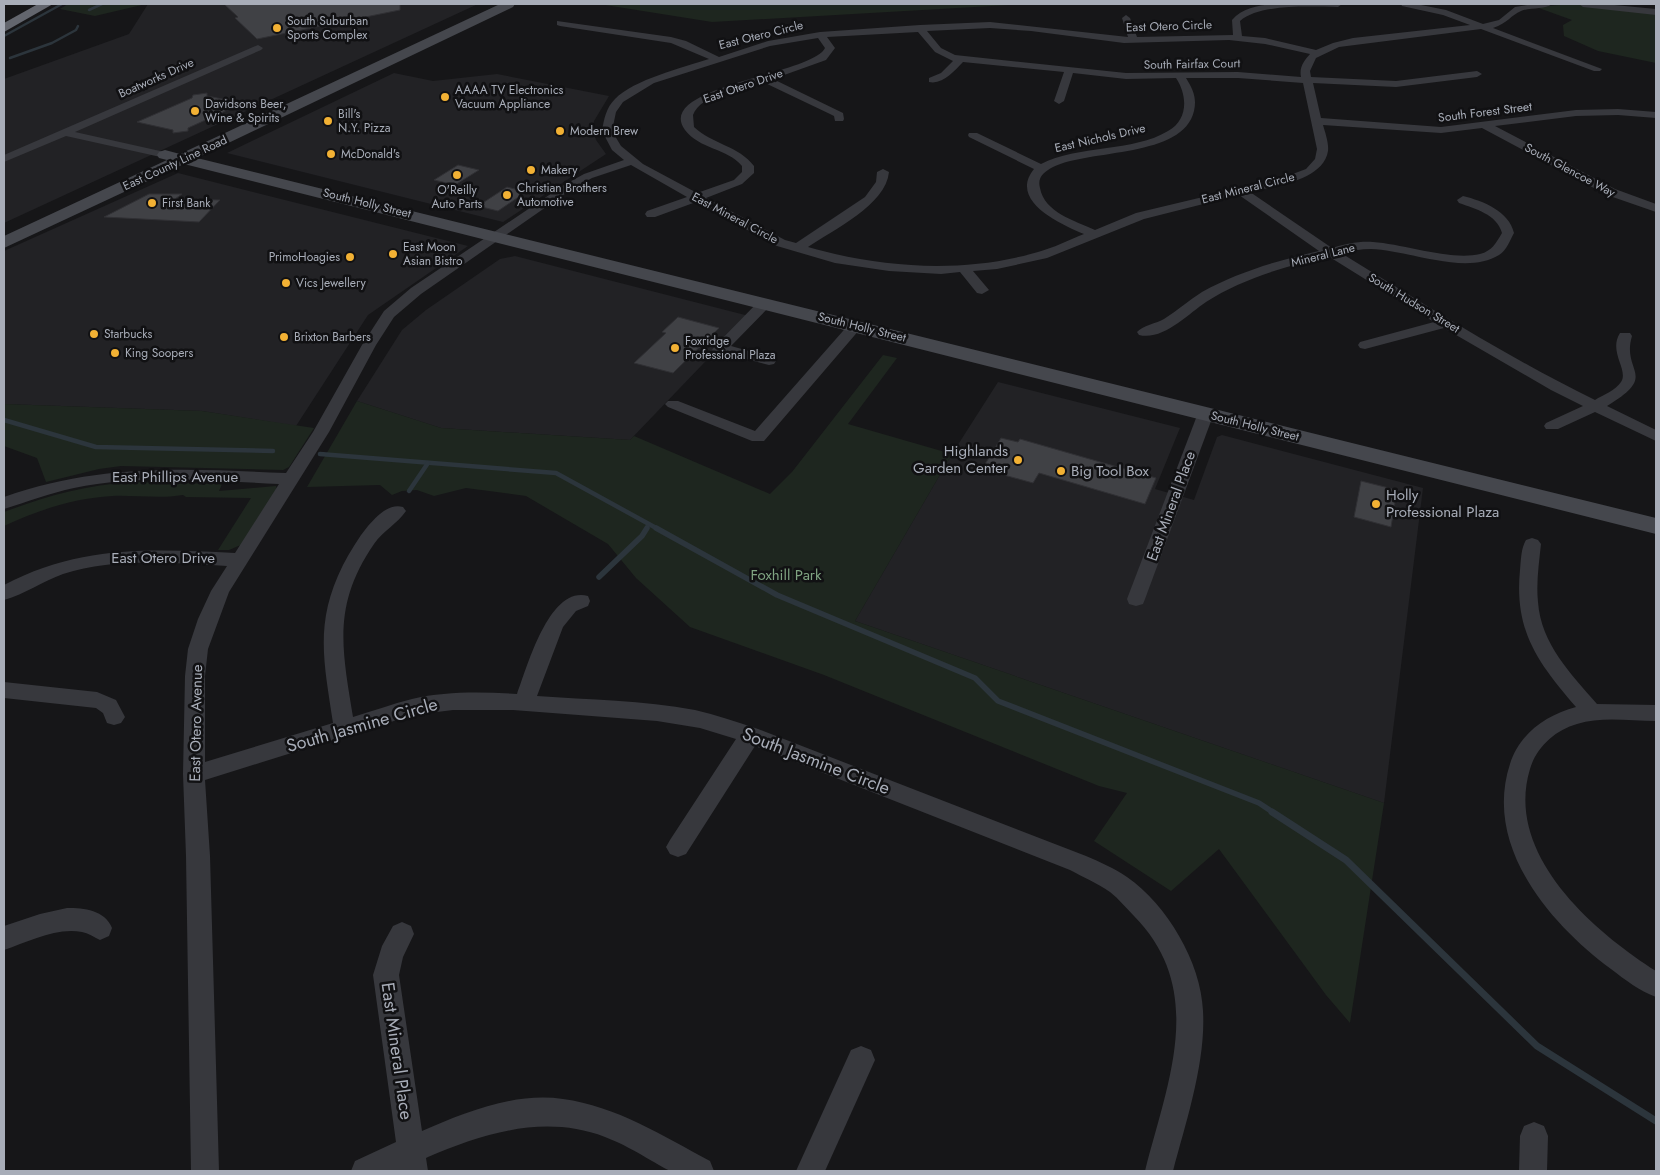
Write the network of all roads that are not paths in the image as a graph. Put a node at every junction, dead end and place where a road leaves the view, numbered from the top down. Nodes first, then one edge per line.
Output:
1 (48, 4) edge
2 (491, 4) edge
3 (509, 4) edge
4 (1338, 4) edge
5 (1407, 4) edge
6 (1548, 4) edge
7 (1583, 4) edge
8 (1529, 5) edge
9 (1623, 6) edge
10 (1232, 9) dead end
11 (1656, 12) edge
12 (1245, 13) junction
13 (1126, 18) dead end
14 (560, 23) dead end
15 (1482, 27) junction
16 (4, 28) edge
17 (920, 28) junction
18 (434, 30) junction
19 (820, 35) junction
20 (1238, 38) junction
21 (1133, 40) junction
22 (258, 48) dead end
23 (1318, 53) junction
24 (716, 59) junction
25 (960, 59) junction
26 (1596, 69) dead end
27 (367, 71) junction
28 (1069, 71) junction
29 (1477, 74) dead end
30 (1180, 77) junction
31 (763, 78) junction
32 (932, 80) dead end
33 (1306, 80) junction
34 (1059, 100) dead end
35 (1656, 115) edge
36 (839, 119) dead end
37 (1317, 121) junction
38 (1486, 126) junction
39 (66, 133) junction
40 (972, 135) dead end
41 (165, 155) junction
42 (185, 158) junction
43 (4, 159) edge
44 (635, 164) junction
45 (1041, 168) junction
46 (882, 172) dead end
47 (1240, 191) junction
48 (697, 198) junction
49 (1463, 200) dead end
50 (1656, 208) edge
51 (651, 214) dead end
52 (4, 229) edge
53 (1094, 234) junction
54 (503, 242) junction
55 (4, 244) edge
56 (797, 248) junction
57 (1331, 253) junction
58 (964, 269) junction
59 (982, 290) dead end
60 (432, 296) dead end
61 (765, 303) junction
62 (1446, 323) junction
63 (383, 325) junction
64 (855, 326) junction
65 (1144, 332) dead end
66 (1625, 336) dead end
67 (1366, 344) dead end
68 (769, 361) dead end
69 (673, 404) dead end
70 (1593, 407) junction
71 (1206, 413) junction
72 (1552, 426) dead end
73 (1656, 436) edge
74 (290, 479) junction
75 (4, 503) edge
76 (397, 511) dead end
77 (1656, 526) edge
78 (1532, 544) dead end
79 (239, 560) junction
80 (4, 593) edge
81 (1136, 599) dead end
82 (581, 601) dead end
83 (4, 690) edge
84 (524, 702) junction
85 (1592, 712) junction
86 (1656, 713) edge
87 (114, 717) dead end
88 (344, 728) junction
89 (750, 735) junction
90 (194, 774) junction
91 (678, 847) dead end
92 (100, 928) dead end
93 (402, 934) dead end
94 (4, 938) edge
95 (1656, 984) edge
96 (861, 1060) dead end
97 (1534, 1136) dead end
98 (413, 1161) edge
99 (205, 1171) edge
100 (365, 1171) edge
101 (700, 1171) edge
102 (810, 1171) edge
103 (1159, 1171) edge
104 (1533, 1171) edge

1 - 16 highway
2 - 18 main road, East County Line Road
3 - 27 main road, East County Line Road
4 - 12 street
5 - 15 street
6 - 8 street
7 - 9 street
8 - 15 street
9 - 11 street
10 - 12 street
12 - 20 street
13 - 21 street
14 - 24 street
15 - 23 street
15 - 26 street
17 - 19 street, East Otero Circle
17 - 21 street, East Otero Circle
17 - 25 street, South Fairfax Court
18 - 27 main road
18 - 41 main road, East County Line Road
19 - 24 street, East Otero Circle
19 - 31 street, East Otero Drive
20 - 21 street, East Otero Circle
20 - 23 street, East Otero Circle
22 - 39 street, Boatworks Drive
23 - 33 street
24 - 44 street, East Otero Circle
25 - 28 street, South Fairfax Court
25 - 32 street
27 - 42 main road, East County Line Road
28 - 30 street, South Fairfax Court
28 - 34 street
29 - 33 street, South Fairfax Court
30 - 33 street, South Fairfax Court
30 - 45 street, East Nichols Drive
31 - 36 street
31 - 48 street, East Otero Drive
33 - 37 street, East Mineral Circle
35 - 38 street, South Forest Street
37 - 38 street, South Forest Street
37 - 47 street, East Mineral Circle
38 - 50 street, South Glencoe Way
39 - 41 street, South Holly Street
39 - 43 street, Boatworks Drive
40 - 45 street
41 - 42 main road, South Holly Street
41 - 52 main road, East County Line Road
42 - 54 main road, South Holly Street
42 - 55 main road, East County Line Road
44 - 48 street, East Mineral Circle
44 - 54 street, East Otero Avenue
45 - 53 street, East Nichols Drive
46 - 56 street
47 - 53 street, East Mineral Circle
47 - 57 street, South Hudson Street
48 - 51 street, East Otero Drive
48 - 56 street, East Mineral Circle
49 - 57 street, Mineral Lane
53 - 58 street, East Mineral Circle
54 - 61 main road, South Holly Street
54 - 63 street, East Otero Avenue
56 - 58 street, East Mineral Circle
57 - 62 street, South Hudson Street
57 - 65 street, Mineral Lane
58 - 59 street
60 - 63 street, East Otero Avenue
61 - 64 main road, South Holly Street
61 - 68 street
62 - 67 street
62 - 70 street, South Hudson Street
63 - 74 street, East Otero Avenue
64 - 69 street
64 - 71 main road, South Holly Street
66 - 70 street
70 - 72 street
70 - 73 street, South Hudson Street
71 - 77 main road, South Holly Street
71 - 81 street, East Mineral Place
74 - 75 street, East Phillips Avenue
74 - 79 street, East Otero Avenue
76 - 88 street
78 - 85 street
79 - 80 street, East Otero Drive
79 - 90 street, East Otero Avenue
82 - 84 street
83 - 87 street
84 - 88 street, South Jasmine Circle
84 - 89 street, South Jasmine Circle
85 - 86 street
85 - 95 street
88 - 90 street, South Jasmine Circle
89 - 91 street
89 - 103 street, South Jasmine Circle
90 - 99 street, East Otero Avenue
92 - 94 street
93 - 98 street, East Mineral Place
96 - 102 street
97 - 104 street
98 - 100 street
98 - 101 street

